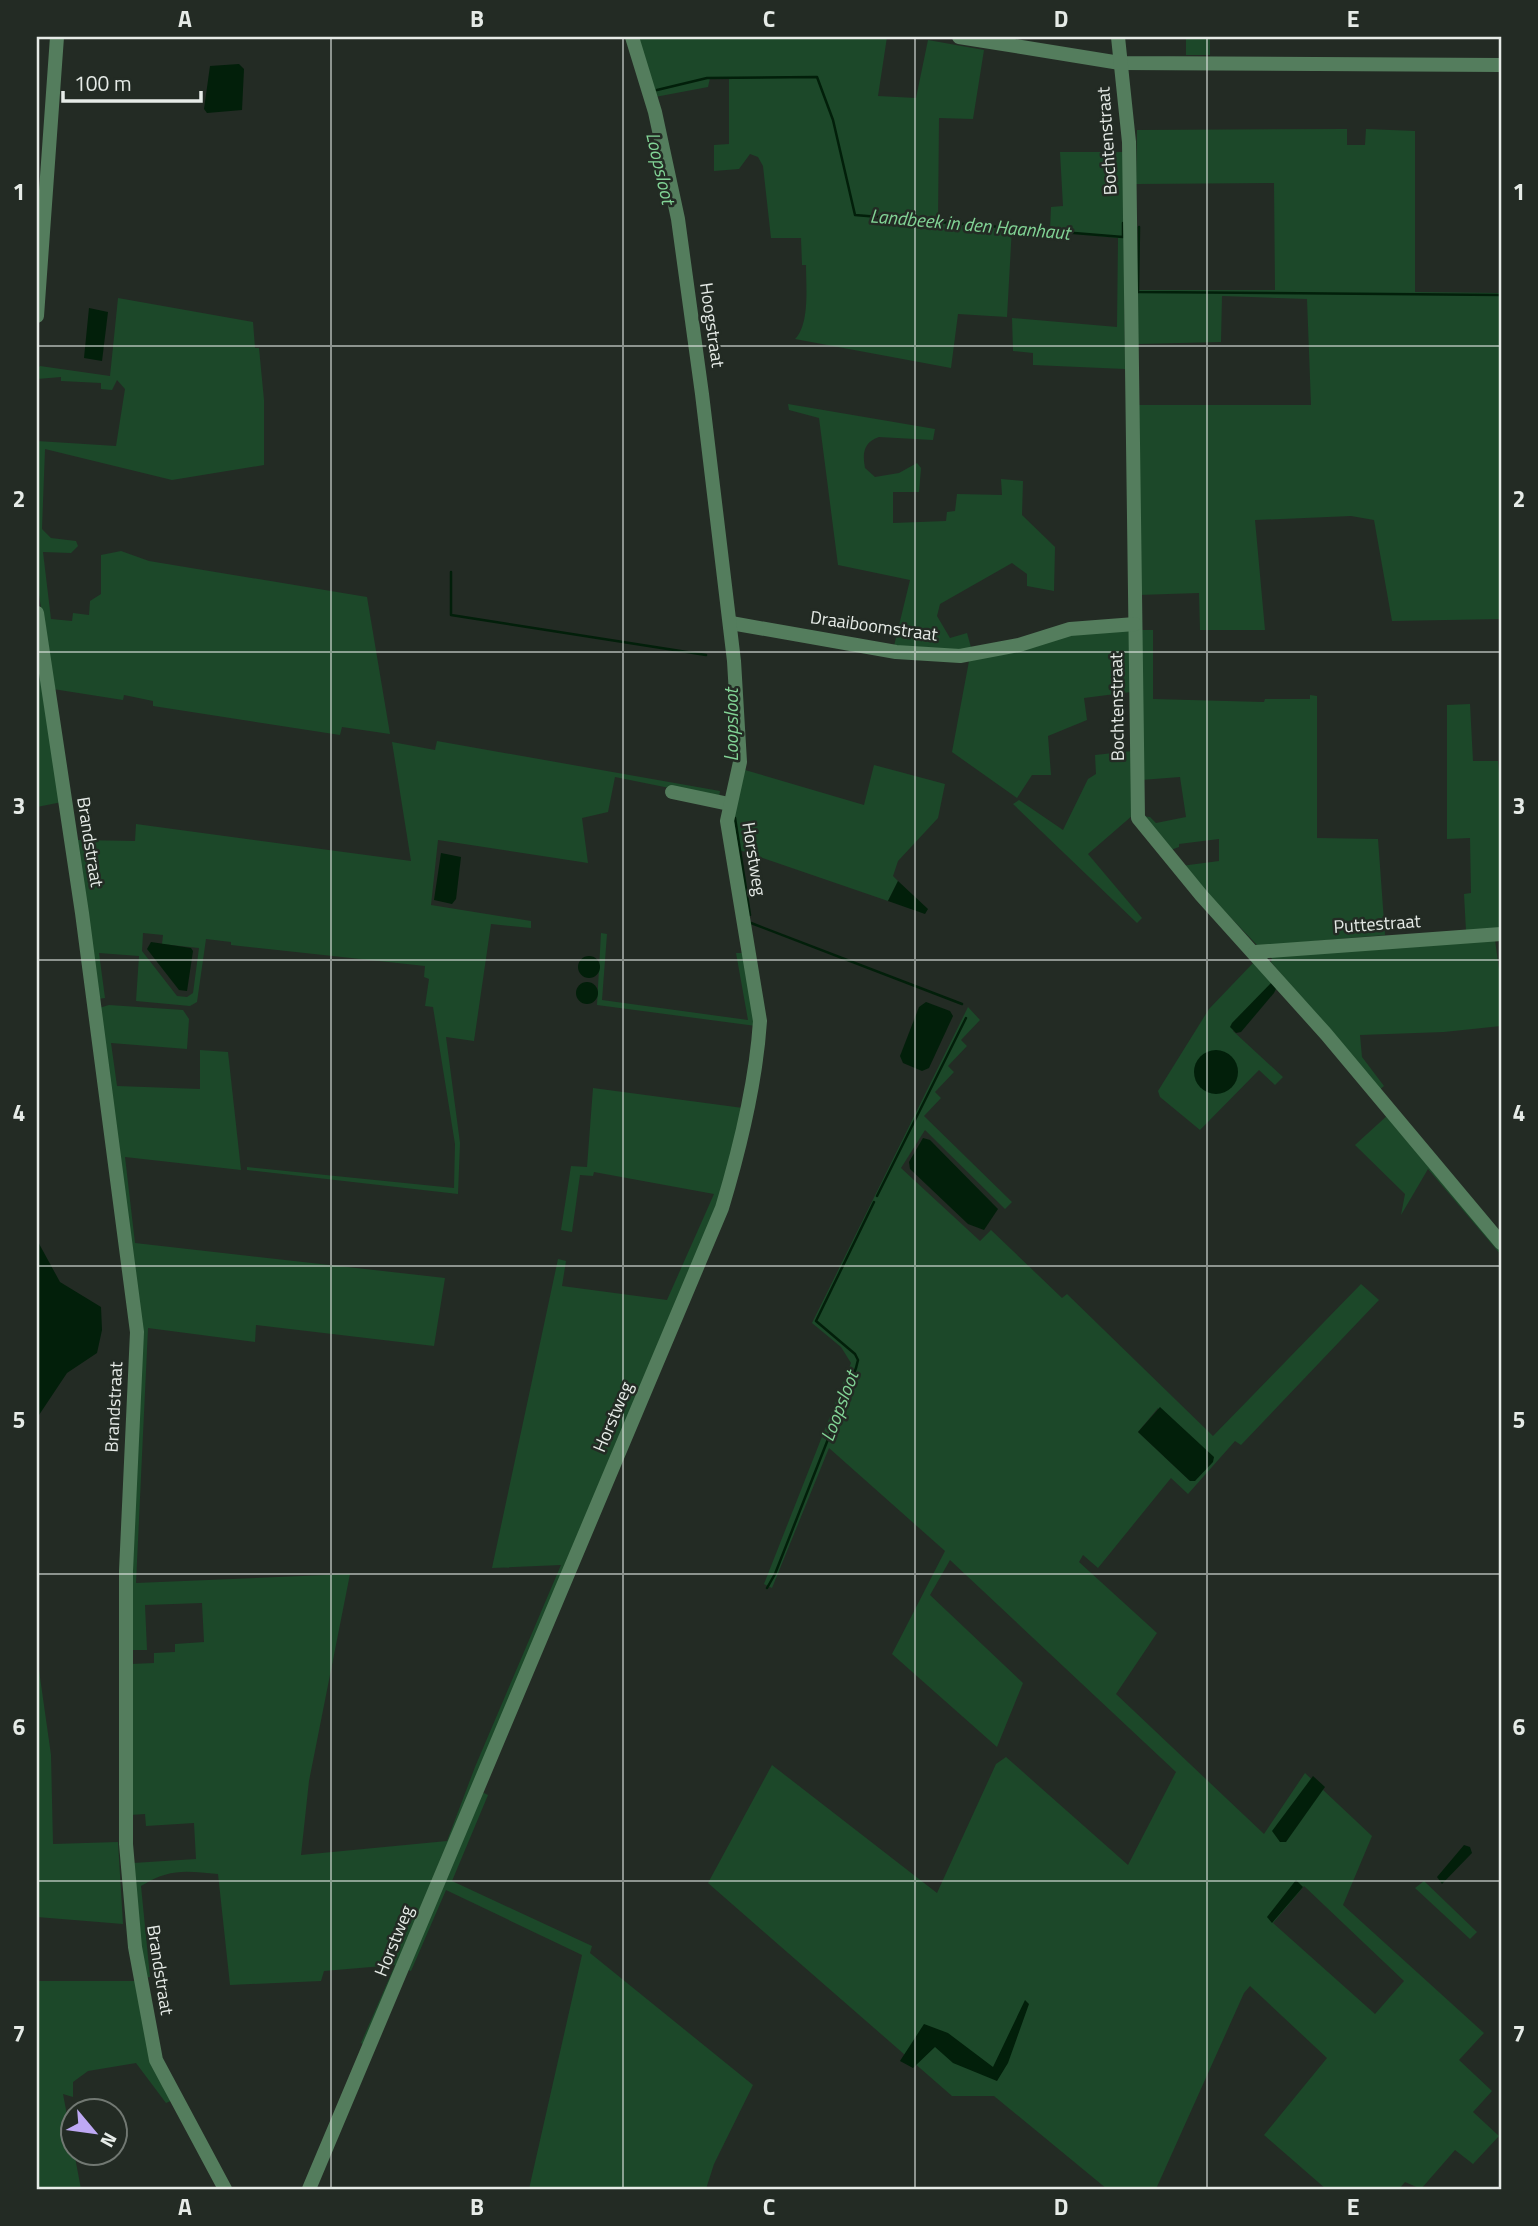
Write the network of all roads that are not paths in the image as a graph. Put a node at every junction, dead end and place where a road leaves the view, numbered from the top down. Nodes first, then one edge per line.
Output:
1 (57, 37) edge
2 (632, 37) edge
3 (959, 37) edge
4 (1118, 37) edge
5 (1121, 63) junction
6 (1501, 65) edge
7 (37, 317) edge
8 (37, 612) edge
9 (731, 623) junction
10 (1135, 624) junction
11 (672, 792) dead end
12 (729, 804) junction
13 (1501, 934) edge
14 (1255, 951) junction
15 (1501, 1243) edge
16 (225, 2189) edge
17 (309, 2189) edge

1 - 7 street
2 - 9 street, Hoogstraat
3 - 5 street
4 - 5 street, Bochtenstraat
5 - 6 street
5 - 10 street, Bochtenstraat
8 - 16 street, Brandstraat
9 - 10 street, Draaiboomstraat
9 - 12 street, Horstweg
10 - 14 street, Bochtenstraat
11 - 12 street
12 - 17 street, Horstweg
13 - 14 street, Puttestraat
14 - 15 street, Bochtenstraat

